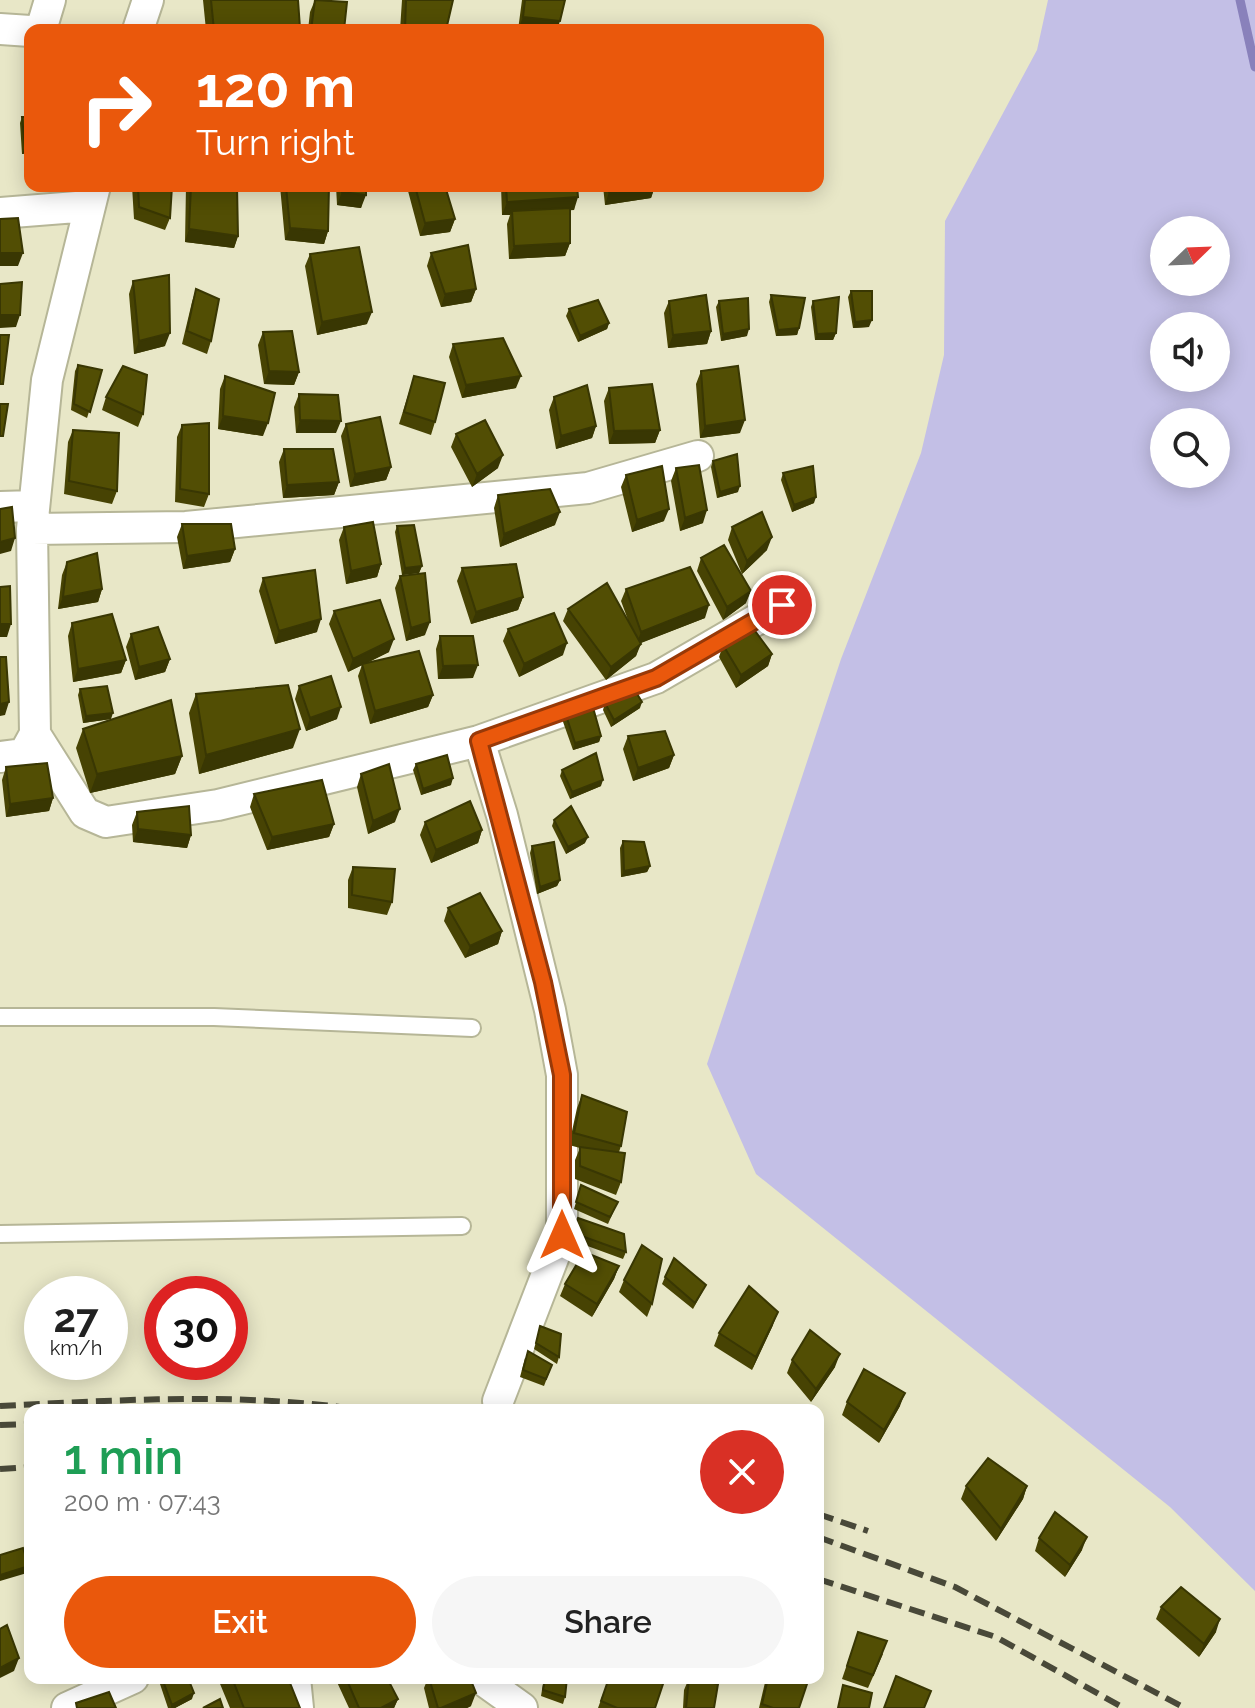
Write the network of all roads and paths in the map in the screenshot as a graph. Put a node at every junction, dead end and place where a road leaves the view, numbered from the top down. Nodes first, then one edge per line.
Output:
1 (50, 0) edge
2 (148, 0) edge
3 (43, 24) edge
4 (140, 24) edge
5 (0, 29) edge
6 (24, 31) edge
7 (92, 196) edge
8 (0, 213) edge
9 (698, 456) dead end
10 (0, 507) edge
11 (33, 517) junction
12 (782, 605) dead end
13 (35, 734) junction
14 (479, 741) junction
15 (0, 757) edge
16 (0, 1017) edge
17 (472, 1028) dead end
18 (462, 1226) dead end
19 (0, 1234) edge
20 (498, 1401) dead end
21 (120, 1684) edge
22 (296, 1684) edge
23 (488, 1684) edge
24 (67, 1708) edge
25 (298, 1708) edge
26 (522, 1708) edge

1 - 3 street
2 - 4 street
5 - 6 street
7 - 8 street
7 - 11 street
9 - 11 street
10 - 11 street
11 - 13 street
12 - 14 street
13 - 14 street
13 - 15 street
14 - 20 street
16 - 17 lane
18 - 19 lane
21 - 24 street
22 - 25 street
23 - 26 street

